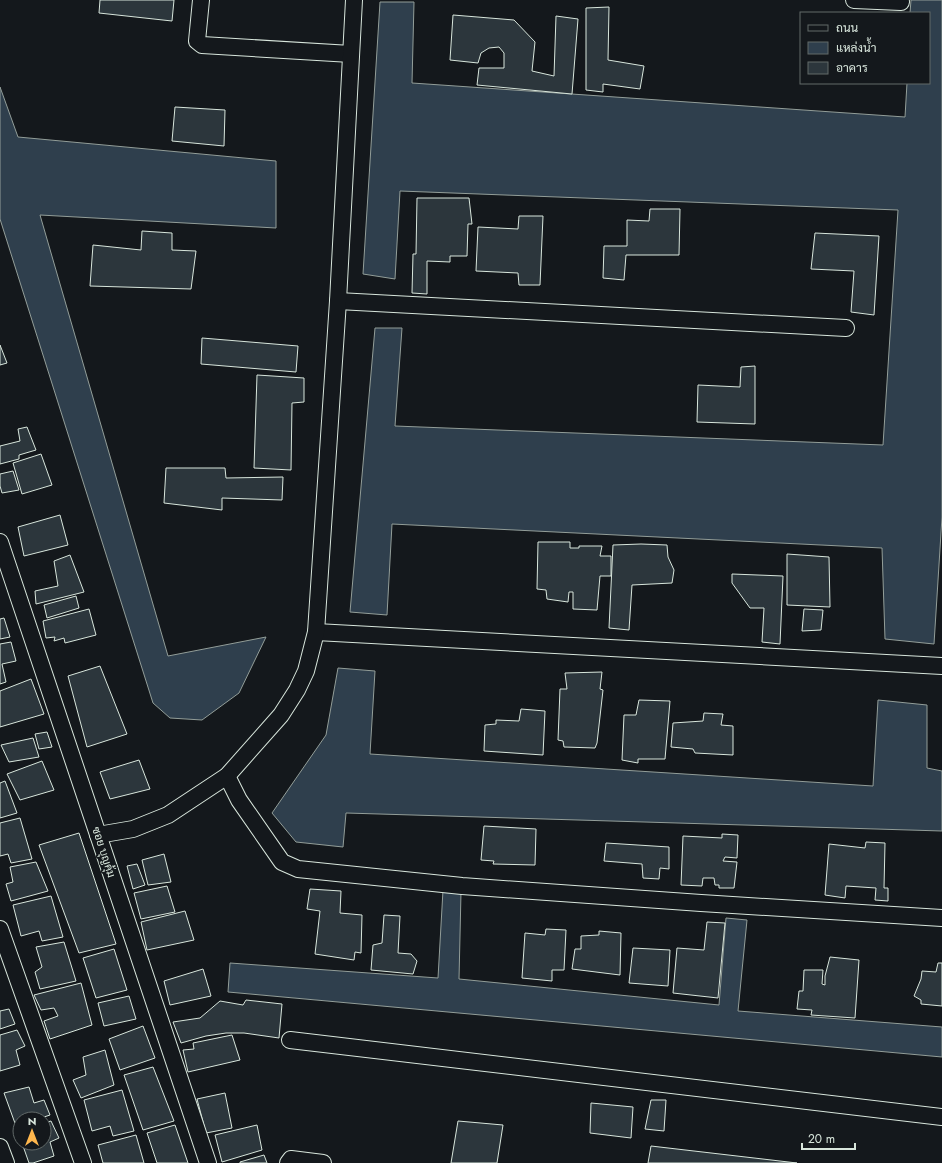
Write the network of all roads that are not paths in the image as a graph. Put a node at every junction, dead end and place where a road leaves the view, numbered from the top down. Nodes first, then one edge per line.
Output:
1 (201, 0) edge
2 (354, 0) edge
3 (854, 0) edge
4 (901, 2) dead end
5 (351, 54) junction
6 (338, 301) junction
7 (846, 328) dead end
8 (0, 542) edge
9 (316, 632) junction
10 (942, 666) edge
11 (227, 776) junction
12 (98, 835) junction
13 (942, 918) edge
14 (0, 929) edge
15 (290, 1040) dead end
16 (942, 1117) edge
17 (0, 1147) edge
18 (6, 1163) edge
19 (82, 1163) edge
20 (208, 1163) edge
21 (288, 1163) edge
22 (323, 1163) edge

1 - 5 street
2 - 5 street
3 - 4 street
5 - 6 street
6 - 7 street
6 - 9 street
8 - 12 street, ซอย บุญคุ้ม
9 - 10 street
9 - 11 street
11 - 12 street
11 - 13 street
12 - 20 street, ซอย บุญคุ้ม
14 - 19 street
15 - 16 street
17 - 18 street
21 - 22 street

